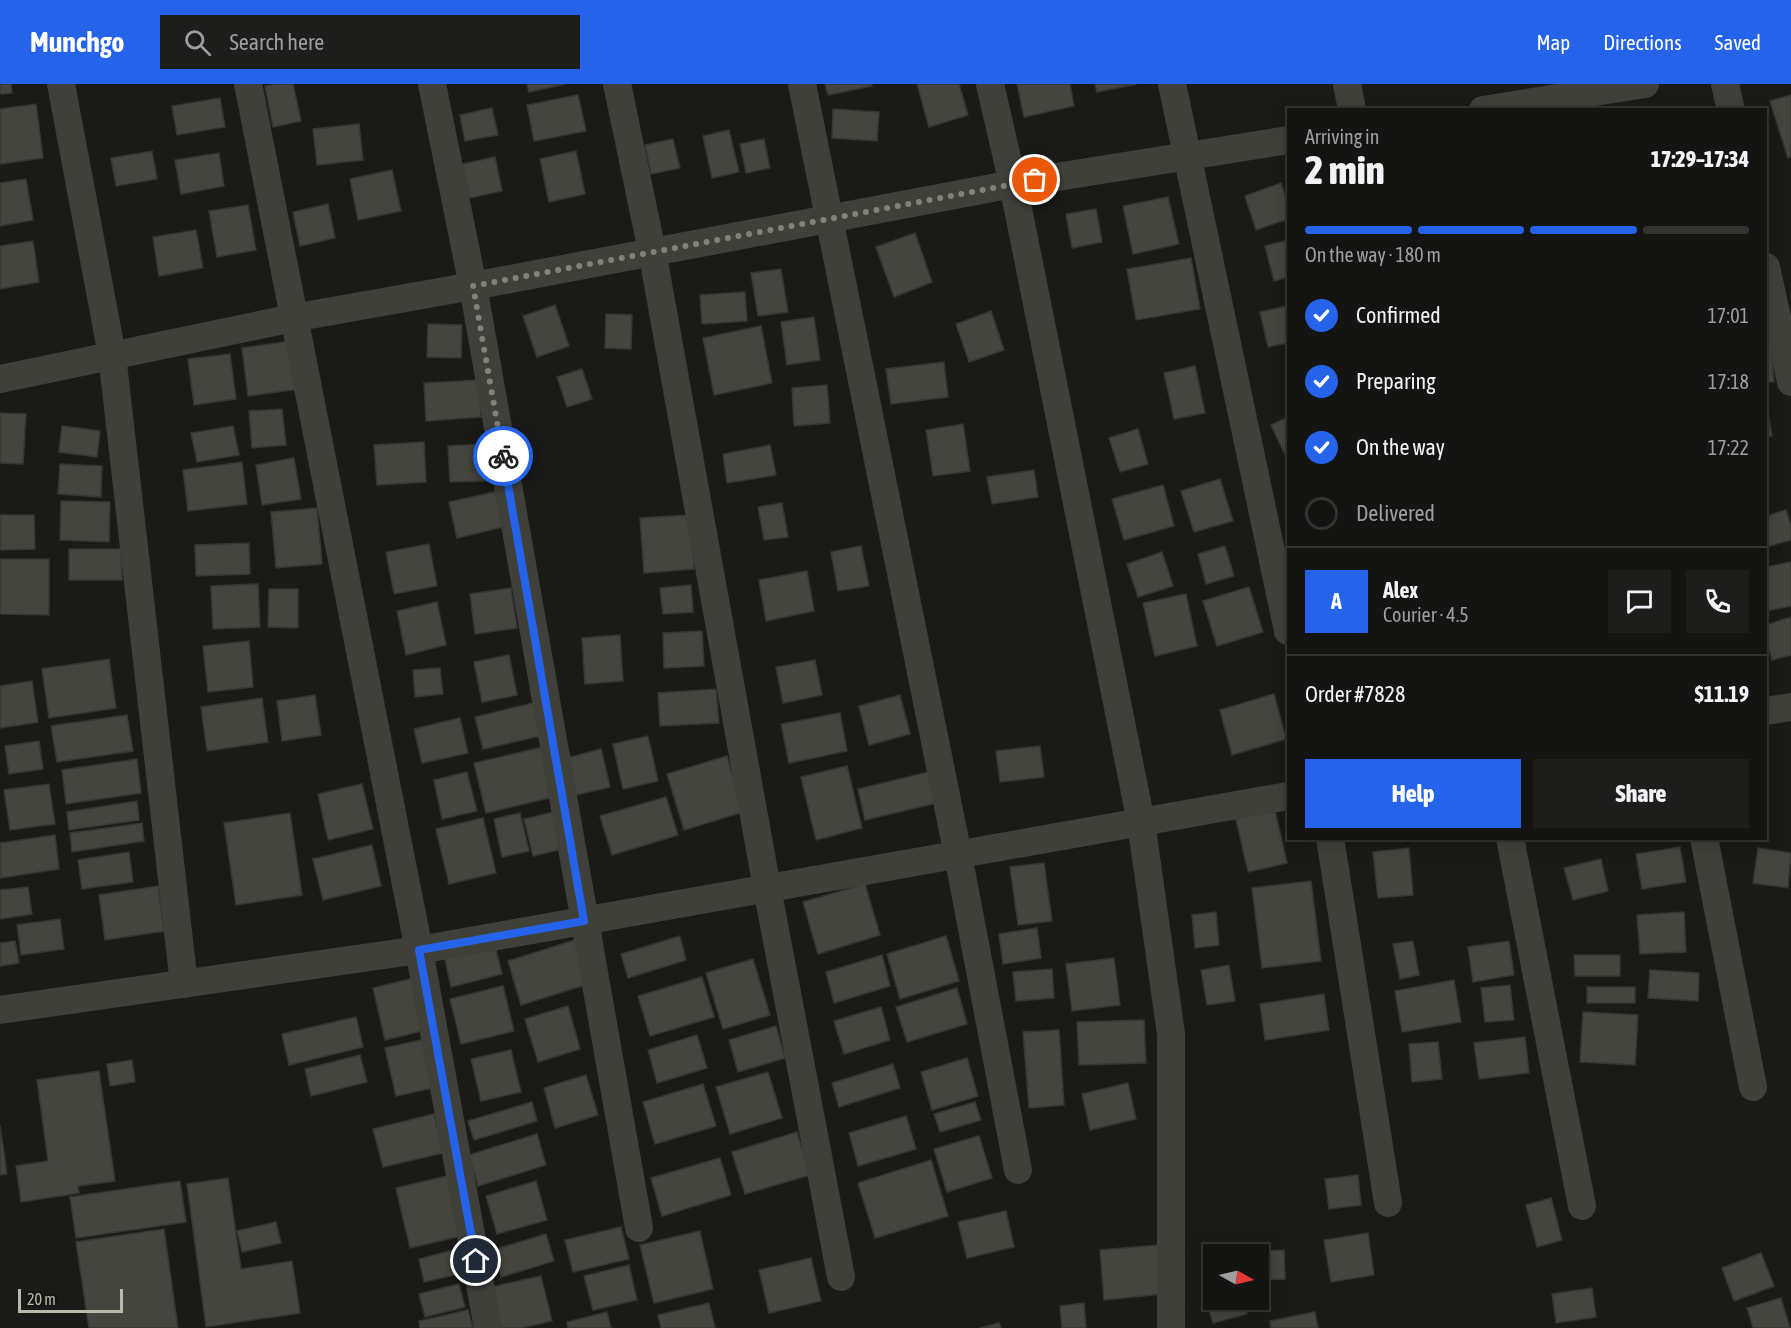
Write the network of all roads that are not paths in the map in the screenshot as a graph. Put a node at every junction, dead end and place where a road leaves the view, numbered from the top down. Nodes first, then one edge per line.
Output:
1 (62, 84) edge
2 (248, 84) edge
3 (432, 84) edge
4 (617, 84) edge
5 (802, 84) edge
6 (990, 84) edge
7 (1172, 84) edge
8 (1347, 84) edge
9 (1646, 84) edge
10 (1725, 84) edge
11 (1540, 98) edge
12 (1352, 108) edge
13 (1492, 108) edge
14 (1731, 108) edge
15 (1287, 140) edge
16 (1188, 156) junction
17 (1013, 184) junction
18 (830, 218) junction
19 (652, 251) junction
20 (1767, 272) edge
21 (473, 286) junction
22 (293, 318) junction
23 (112, 354) junction
24 (0, 379) edge
25 (1791, 382) edge
26 (1287, 626) edge
27 (1791, 707) edge
28 (1767, 711) edge
29 (1287, 796) edge
30 (1141, 822) junction
31 (1330, 840) edge
32 (1510, 840) edge
33 (1704, 840) edge
34 (958, 855) junction
35 (767, 888) junction
36 (584, 921) junction
37 (419, 950) junction
38 (184, 984) junction
39 (0, 1010) edge
40 (1753, 1087) dead end
41 (1018, 1170) dead end
42 (1388, 1203) dead end
43 (1582, 1206) dead end
44 (639, 1228) dead end
45 (841, 1278) dead end
46 (1171, 1326) dead end
47 (488, 1328) edge

1 - 23 street
2 - 22 street
3 - 21 street
4 - 19 street
5 - 18 street
6 - 17 street
7 - 16 street
8 - 12 street
9 - 11 street
10 - 14 street
11 - 13 street
15 - 16 street
16 - 17 street
16 - 26 street
17 - 18 street
17 - 30 street
18 - 19 street
18 - 34 street
19 - 21 street
19 - 35 street
20 - 25 street
21 - 22 street
21 - 36 street
22 - 23 street
22 - 37 street
23 - 24 street
23 - 38 street
27 - 28 street
29 - 30 street
30 - 34 street
30 - 46 street
31 - 42 street
32 - 43 street
33 - 40 street
34 - 35 street
34 - 41 street
35 - 36 street
35 - 45 street
36 - 37 street
36 - 44 street
37 - 38 street
37 - 47 street
38 - 39 street

